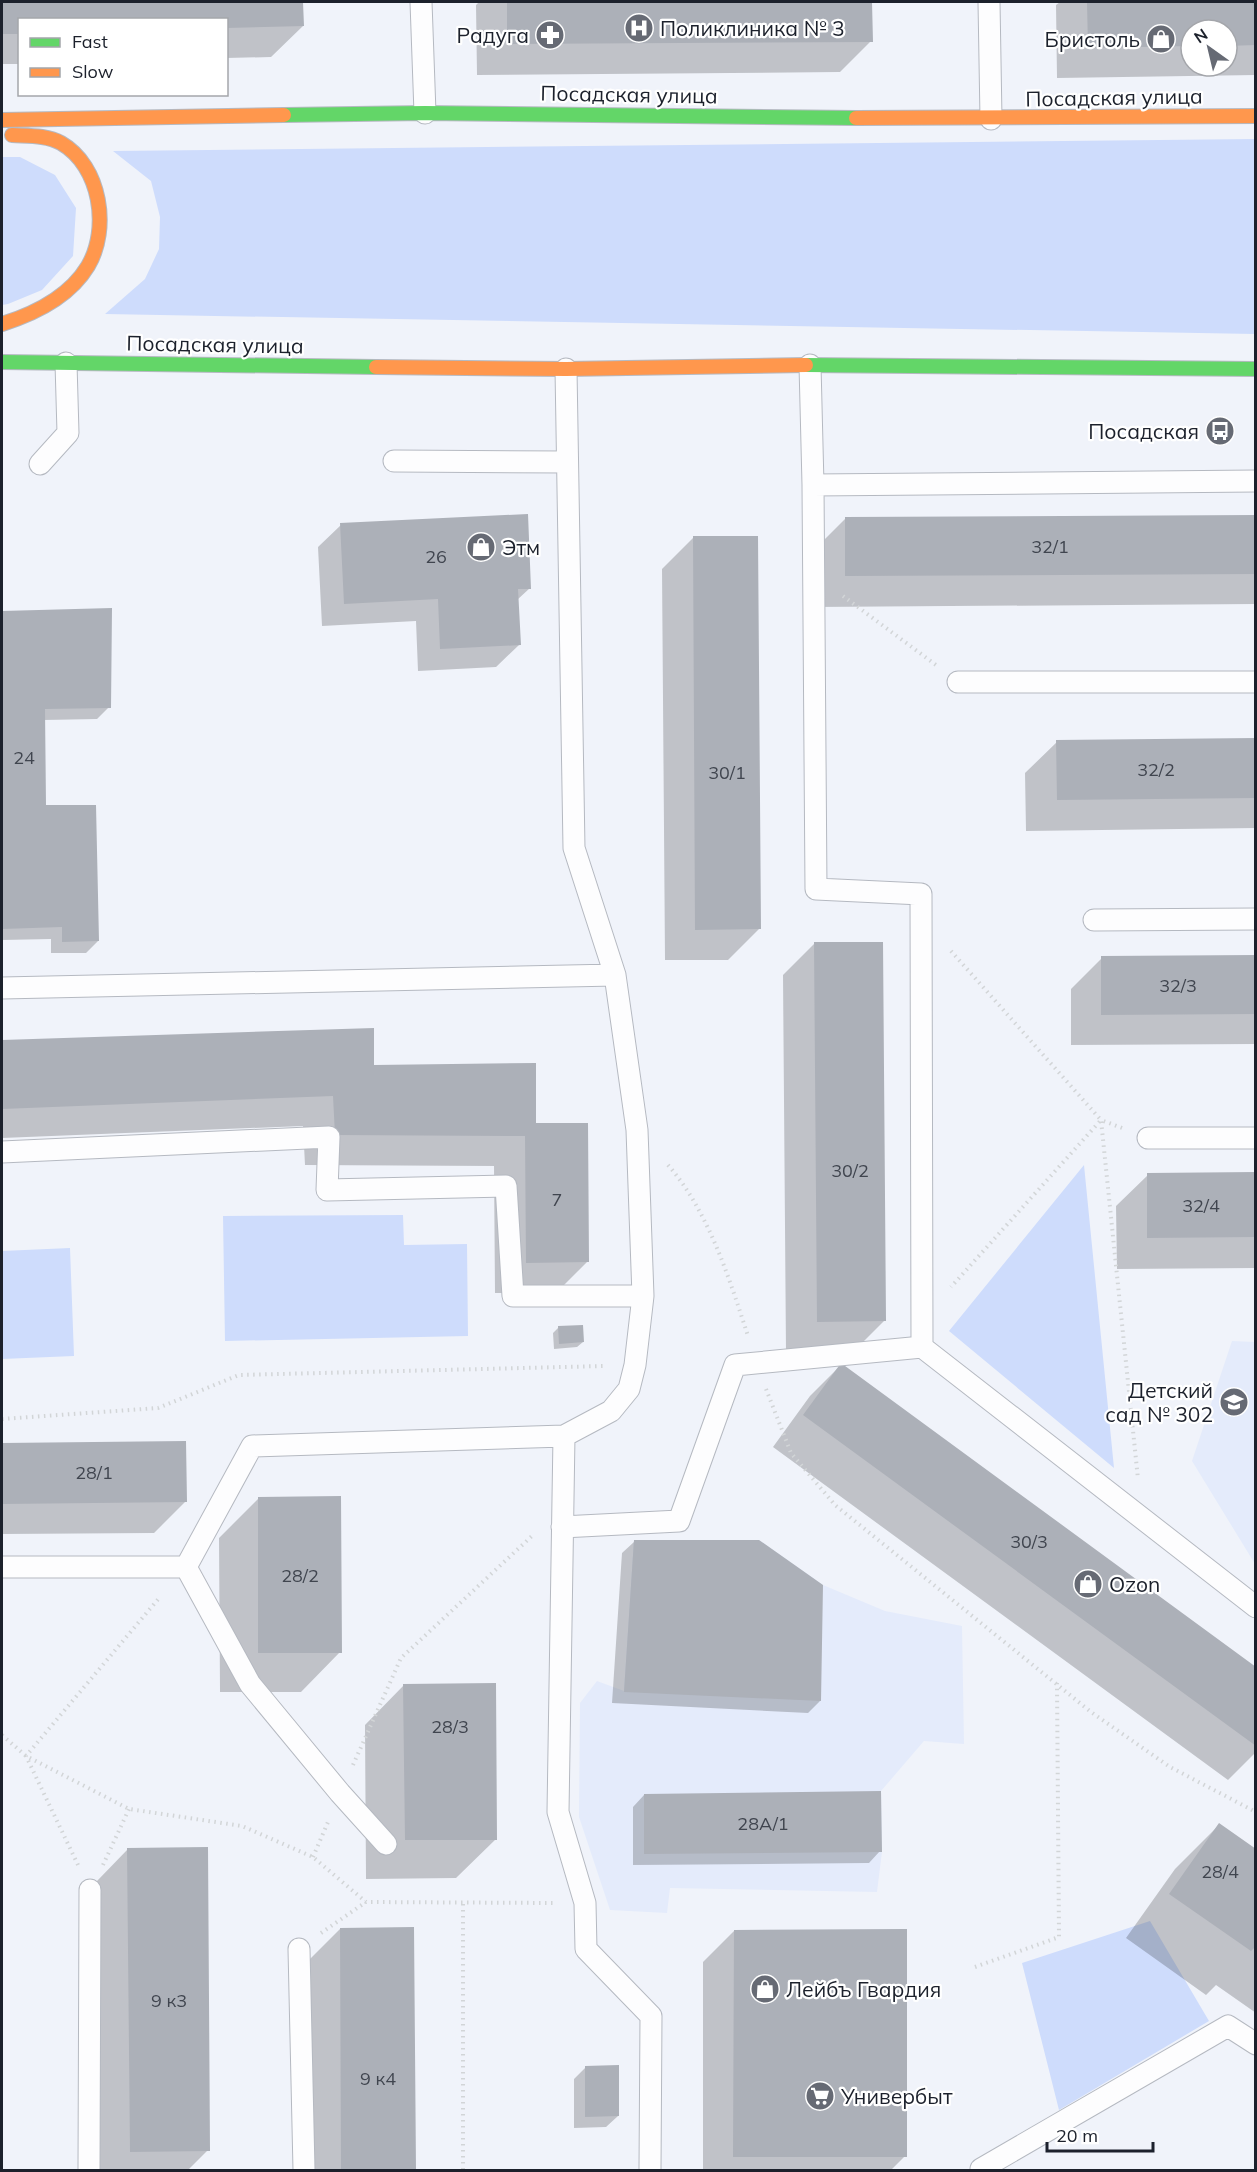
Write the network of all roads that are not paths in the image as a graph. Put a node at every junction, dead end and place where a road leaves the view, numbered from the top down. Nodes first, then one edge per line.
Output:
1 (422, 2) edge
2 (990, 2) edge
3 (425, 113) junction
4 (1256, 116) edge
5 (991, 119) junction
6 (2, 120) edge
7 (2, 135) edge
8 (2, 324) edge
9 (2, 362) edge
10 (66, 363) junction
11 (810, 365) junction
12 (566, 369) junction
13 (1256, 369) edge
14 (394, 462) dead end
15 (567, 462) junction
16 (40, 464) dead end
17 (1256, 481) edge
18 (813, 484) junction
19 (958, 682) road end
20 (1256, 682) edge
21 (1256, 919) edge
22 (1094, 920) dead end
23 (615, 975) junction
24 (2, 988) edge
25 (1148, 1138) road end
26 (1256, 1138) edge
27 (2, 1152) edge
28 (643, 1296) junction
29 (922, 1347) junction
30 (564, 1436) junction
31 (562, 1517) junction
32 (186, 1566) junction
33 (2, 1567) edge
34 (1256, 1607) edge
35 (386, 1844) dead end
36 (90, 1890) road end
37 (298, 1949) road end
38 (1256, 2044) edge
39 (89, 2170) edge
40 (304, 2170) edge
41 (650, 2170) edge
42 (982, 2170) edge

1 - 3 lane
2 - 5 lane
3 - 5 street, Посадская улица
3 - 6 street, Посадская улица
4 - 5 street, Посадская улица
7 - 8 street
9 - 10 street, Посадская улица
10 - 12 street, Посадская улица
10 - 16 lane
11 - 12 street, Посадская улица
11 - 13 street, Посадская улица
11 - 18 lane
12 - 15 lane
14 - 15 lane
15 - 23 lane
17 - 18 lane
18 - 29 lane
19 - 20 lane
21 - 22 lane
23 - 24 lane
23 - 28 lane
25 - 26 lane
27 - 28 lane
28 - 30 lane
29 - 31 lane
29 - 34 lane
30 - 31 lane
30 - 32 lane
31 - 41 lane
32 - 33 lane
32 - 35 lane
36 - 39 lane
37 - 40 lane
38 - 42 lane

